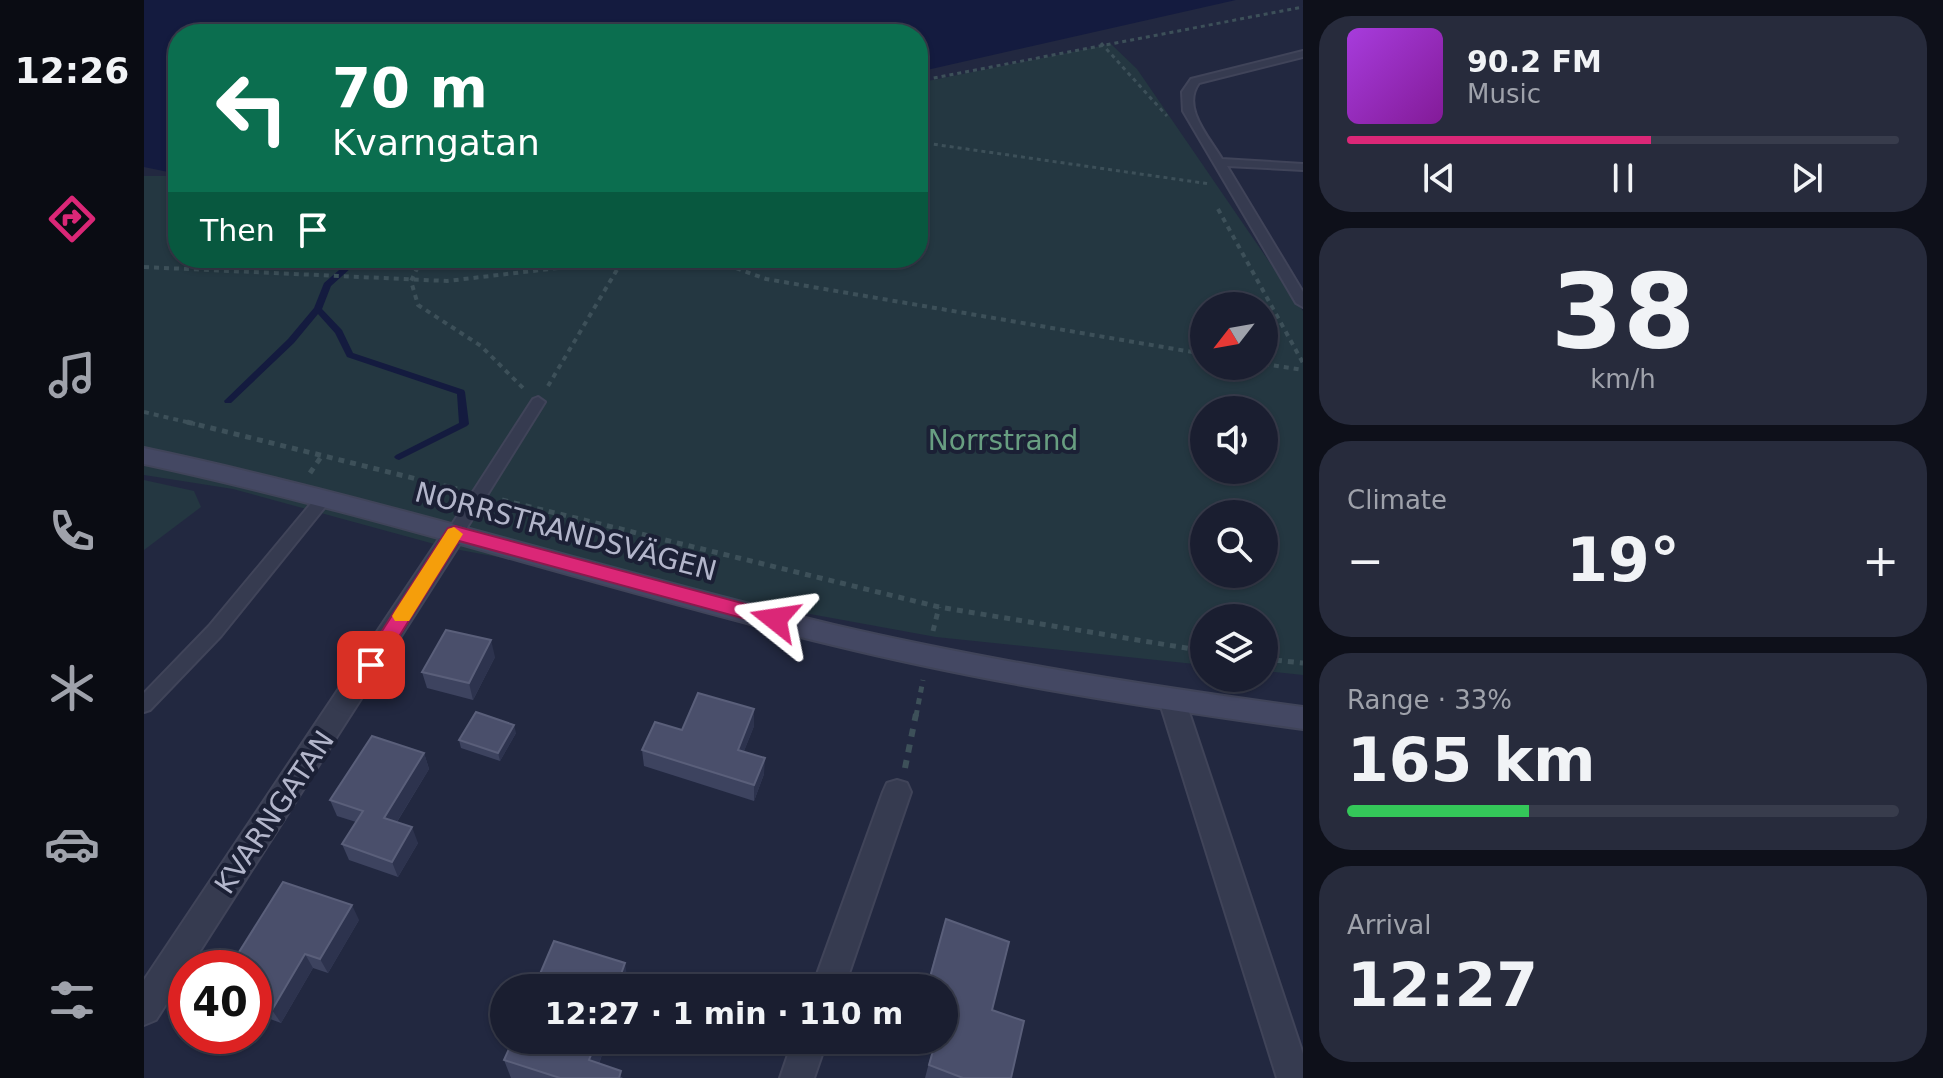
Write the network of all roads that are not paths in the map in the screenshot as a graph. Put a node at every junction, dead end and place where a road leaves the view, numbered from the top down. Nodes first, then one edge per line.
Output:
1 (1303, 54) edge
2 (1221, 162) junction
3 (1303, 167) edge
4 (1303, 303) edge
5 (538, 402) road end
6 (144, 456) edge
7 (324, 498) junction
8 (455, 533) junction
9 (1172, 700) junction
10 (144, 705) edge
11 (1303, 718) edge
12 (897, 792) road end
13 (833, 974) edge
14 (144, 1009) edge
15 (805, 1054) edge
16 (797, 1078) edge
17 (1294, 1078) edge

1 - 2 lane
2 - 3 lane
2 - 4 lane
5 - 8 lane
6 - 7 street, NORRSTRANDSVÄGEN
7 - 8 street, NORRSTRANDSVÄGEN
7 - 10 lane
8 - 9 street, NORRSTRANDSVÄGEN
8 - 14 street, KVARNGATAN
9 - 11 street, NORRSTRANDSVÄGEN
9 - 17 street
12 - 13 street
15 - 16 street

